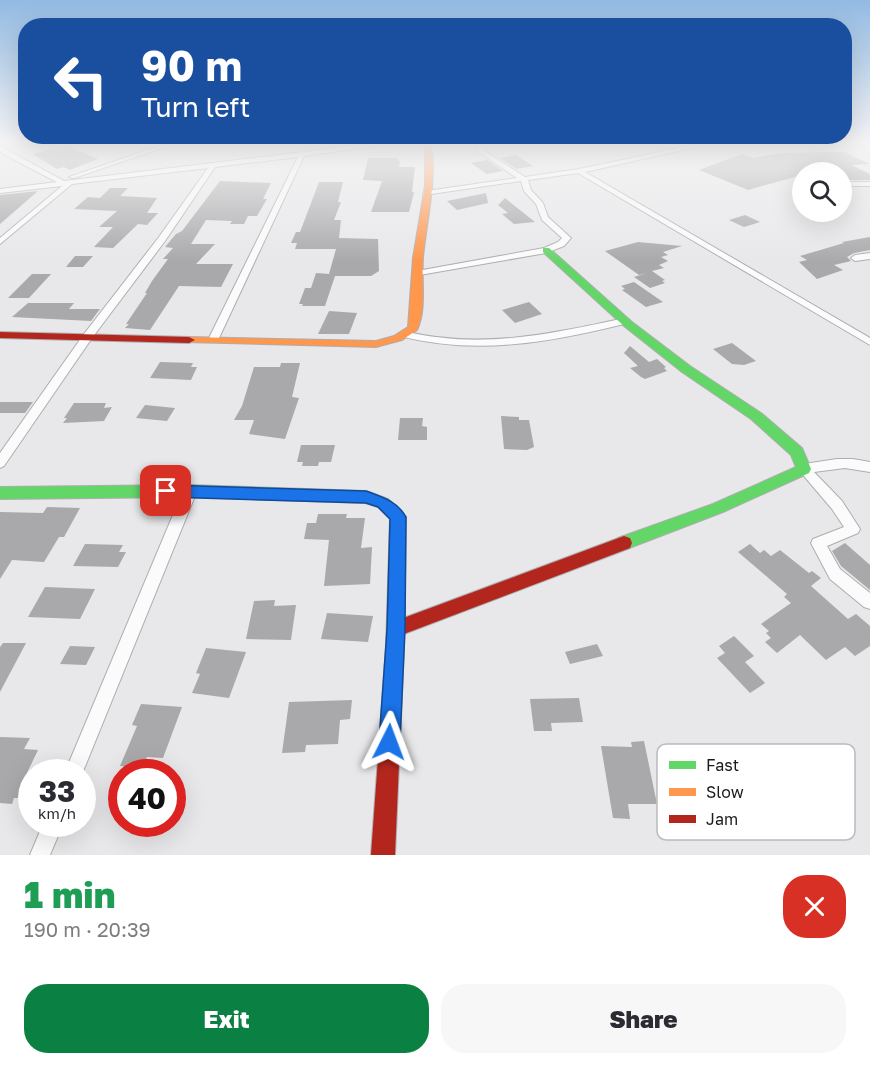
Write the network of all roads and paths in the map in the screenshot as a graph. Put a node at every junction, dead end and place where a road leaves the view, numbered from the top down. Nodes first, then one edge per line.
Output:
1 (65, 182) joint
2 (201, 182) edge
3 (289, 182) edge
4 (428, 182) edge
5 (504, 182) edge
6 (525, 182) edge
7 (598, 182) edge
8 (852, 184) edge
9 (870, 184) edge
10 (0, 191) edge
11 (427, 193) junction
12 (0, 242) edge
13 (546, 250) junction
14 (870, 256) edge
15 (855, 258) dead end
16 (417, 274) junction
17 (625, 321) junction
18 (404, 334) junction
19 (0, 335) edge
20 (88, 336) junction
21 (214, 338) junction
22 (870, 342) edge
23 (0, 463) edge
24 (870, 466) edge
25 (804, 469) junction
26 (190, 491) junction
27 (0, 493) edge
28 (870, 602) edge
29 (396, 629) junction
30 (79, 759) edge
31 (48, 837) edge
32 (40, 855) edge
33 (383, 855) edge

1 - 10 street
1 - 12 street
2 - 20 street
3 - 21 street
4 - 11 street
5 - 11 street
6 - 13 street
7 - 22 street
8 - 9 street
11 - 16 street
13 - 16 street
13 - 17 street
14 - 15 street
16 - 18 street
17 - 18 street
17 - 25 street
18 - 21 street
19 - 20 street
20 - 21 street
20 - 23 street
24 - 25 street
25 - 28 street
25 - 29 street
26 - 27 street
26 - 29 street
26 - 30 street
29 - 33 street
31 - 32 street

